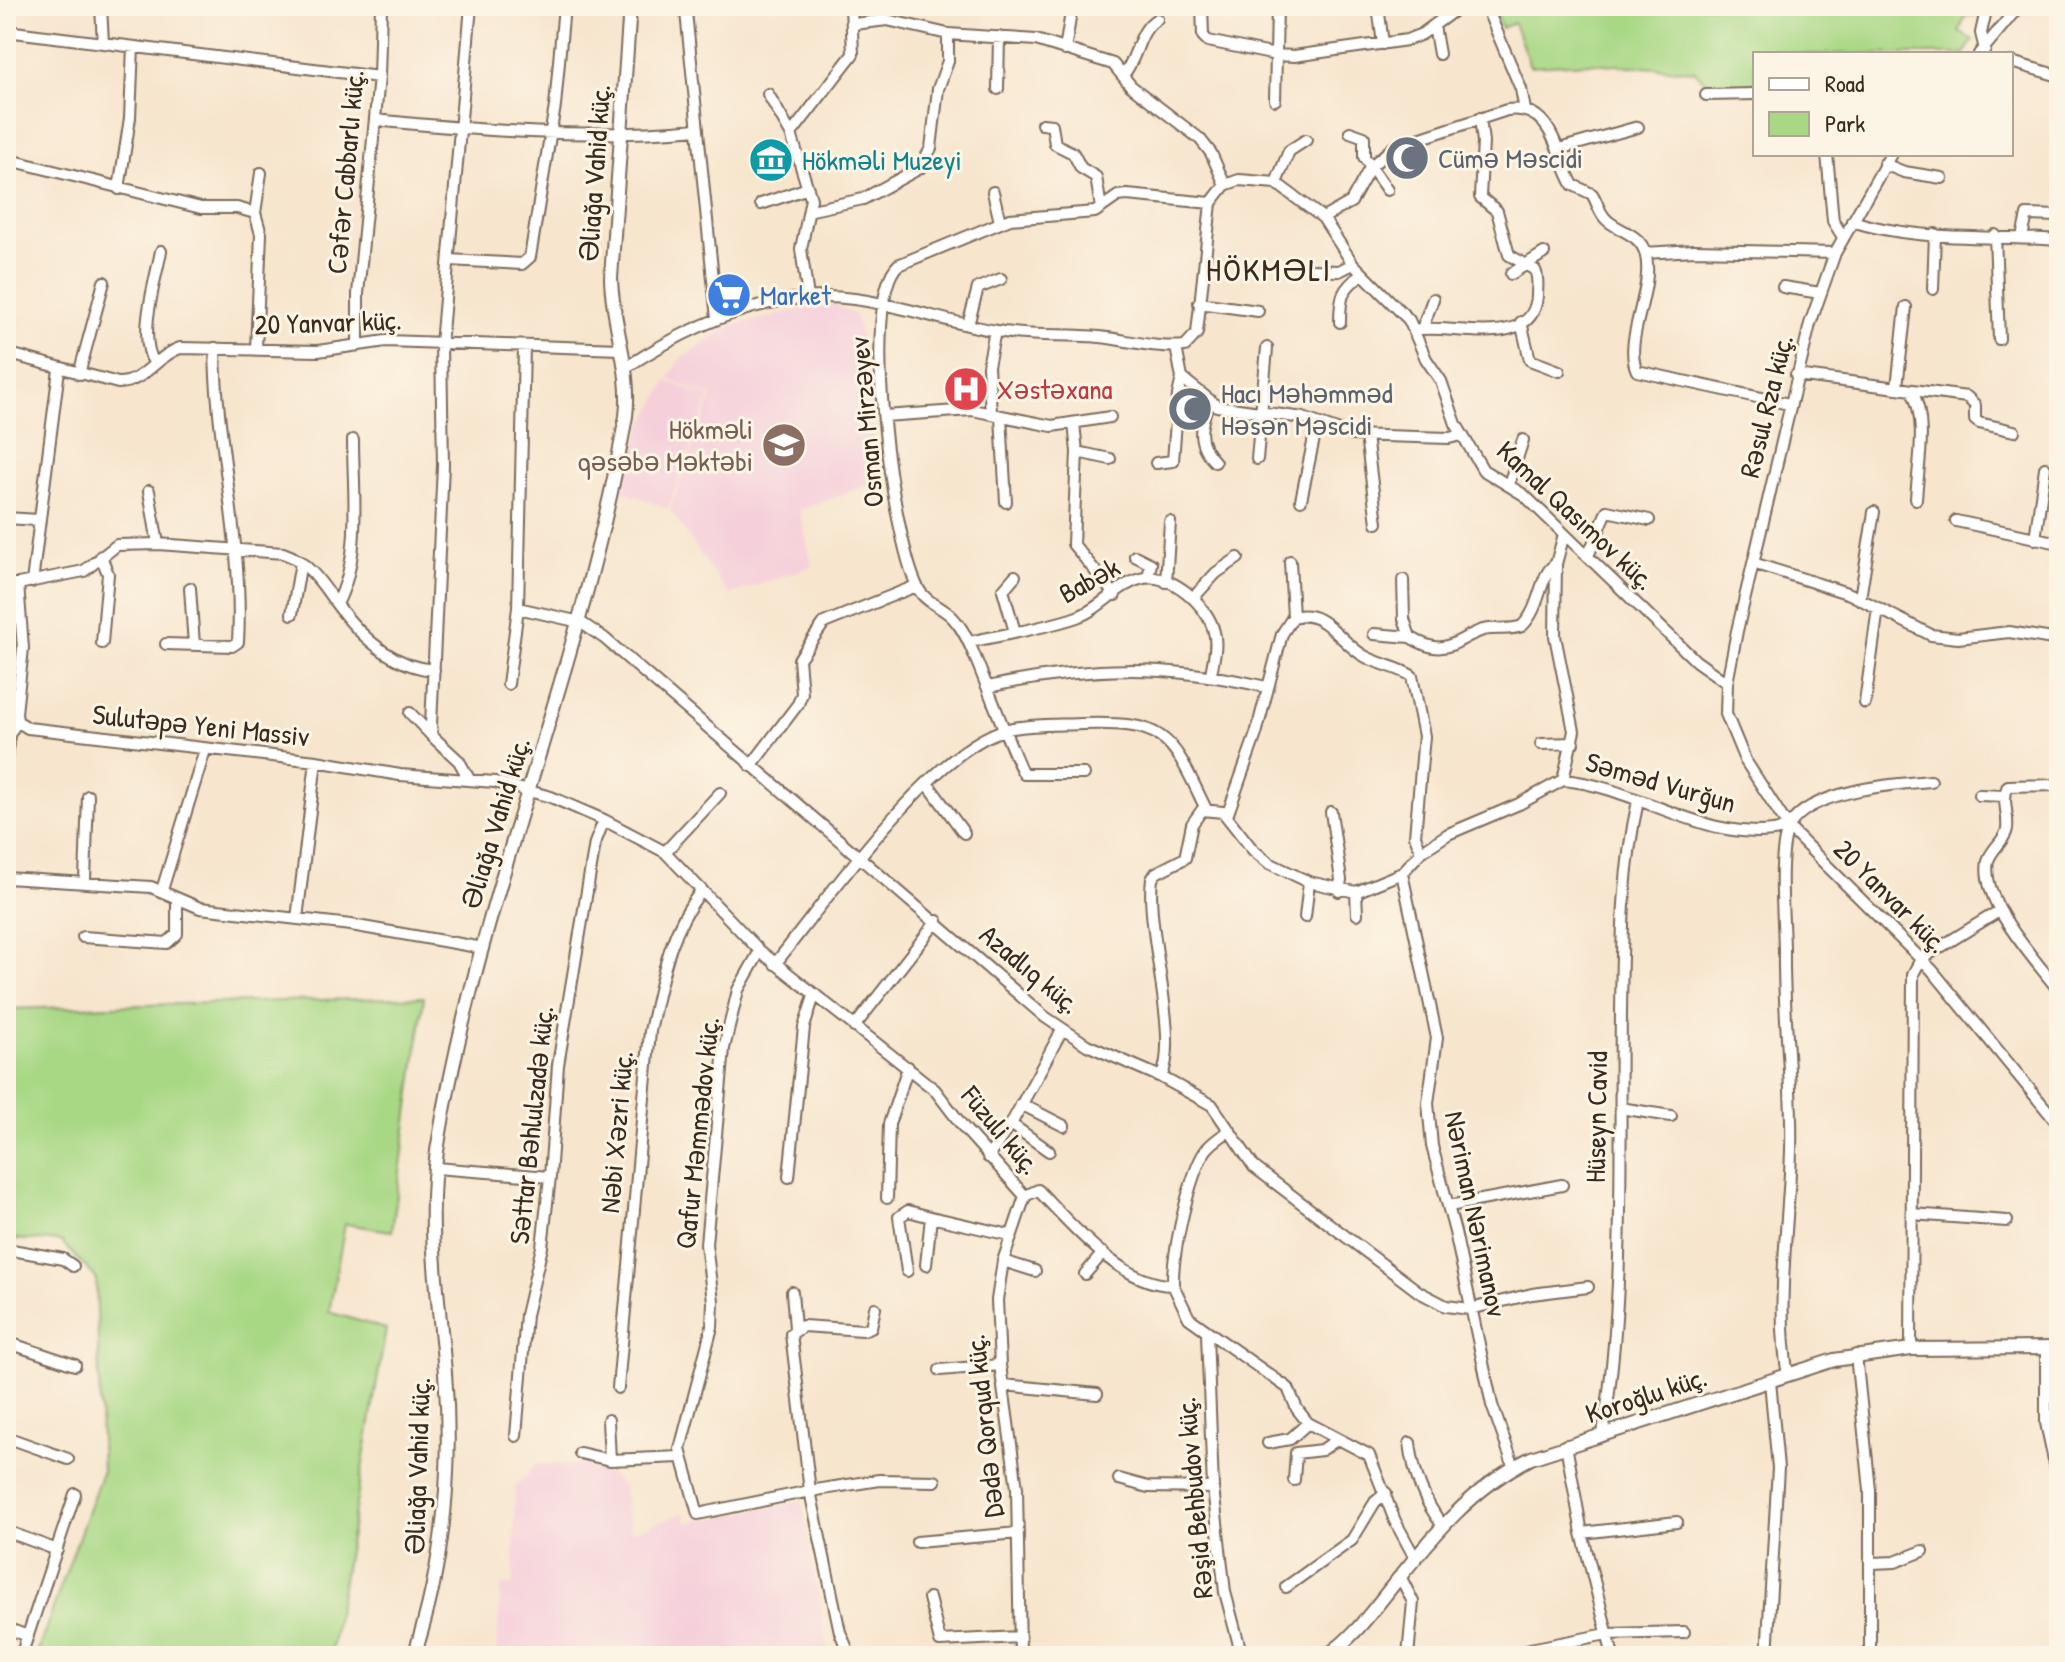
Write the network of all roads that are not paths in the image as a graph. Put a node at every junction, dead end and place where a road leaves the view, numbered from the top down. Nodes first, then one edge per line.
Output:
1 (101, 6) edge
2 (381, 6) edge
3 (471, 6) edge
4 (564, 6) edge
5 (630, 6) edge
6 (851, 6) edge
7 (1072, 6) edge
8 (1202, 6) edge
9 (1277, 6) edge
10 (1378, 6) edge
11 (1460, 6) edge
12 (1486, 6) edge
13 (1987, 6) edge
14 (2019, 6) edge
15 (686, 12) dead end
16 (1157, 19) dead end
17 (854, 24) junction
18 (1434, 26) junction
19 (6, 31) edge
20 (948, 34) junction
21 (999, 37) junction
22 (103, 43) junction
23 (1383, 44) junction
24 (133, 47) junction
25 (1065, 50) junction
26 (1983, 52) edge
27 (1439, 54) dead end
28 (1276, 55) junction
29 (2013, 63) edge
30 (1123, 75) junction
31 (2059, 76) edge
32 (379, 77) junction
33 (998, 89) dead end
34 (768, 94) dead end
35 (1753, 94) edge
36 (1706, 95) dead end
37 (1275, 100) dead end
38 (1525, 110) junction
39 (1480, 118) junction
40 (375, 120) junction
41 (1042, 124) dead end
42 (1638, 127) dead end
43 (459, 128) junction
44 (698, 129) junction
45 (1350, 132) dead end
46 (550, 133) junction
47 (791, 134) junction
48 (621, 136) junction
49 (1306, 140) dead end
50 (1559, 149) junction
51 (1827, 156) edge
52 (6, 159) edge
53 (1887, 159) edge
54 (1371, 166) junction
55 (261, 173) dead end
56 (1942, 178) dead end
57 (1276, 183) junction
58 (1225, 185) junction
59 (808, 188) junction
60 (119, 189) junction
61 (1387, 190) dead end
62 (993, 192) dead end
63 (1211, 203) junction
64 (761, 204) dead end
65 (1101, 208) junction
66 (812, 210) junction
67 (255, 213) junction
68 (2059, 216) edge
69 (1323, 218) junction
70 (1852, 221) junction
71 (1000, 222) junction
72 (1935, 234) junction
73 (1995, 235) junction
74 (1843, 237) junction
75 (2022, 237) junction
76 (2059, 240) edge
77 (161, 251) dead end
78 (1544, 253) dead end
79 (1645, 253) junction
80 (1835, 253) junction
81 (449, 260) junction
82 (1353, 264) junction
83 (1524, 264) junction
84 (1311, 270) dead end
85 (1362, 274) junction
86 (1511, 274) dead end
87 (1001, 279) dead end
88 (104, 282) dead end
89 (1783, 287) dead end
90 (1933, 289) dead end
91 (1820, 293) junction
92 (808, 297) junction
93 (1433, 299) dead end
94 (1199, 303) junction
95 (884, 305) junction
96 (1906, 307) dead end
97 (1258, 311) dead end
98 (717, 319) junction
99 (1340, 322) dead end
100 (1521, 322) junction
101 (968, 325) junction
102 (1419, 329) junction
103 (995, 331) junction
104 (1999, 339) dead end
105 (358, 343) junction
106 (441, 344) junction
107 (524, 347) junction
108 (1176, 347) junction
109 (215, 348) junction
110 (1267, 348) dead end
111 (256, 349) junction
112 (620, 349) junction
113 (6, 353) edge
114 (154, 362) junction
115 (625, 368) junction
116 (59, 369) junction
117 (1559, 371) dead end
118 (79, 374) junction
119 (1796, 375) junction
120 (1182, 378) junction
121 (1897, 387) junction
122 (1912, 391) junction
123 (1209, 401) junction
124 (1789, 404) junction
125 (1261, 413) junction
126 (996, 414) junction
127 (884, 416) junction
128 (1110, 417) dead end
129 (1074, 423) junction
130 (1317, 424) junction
131 (2014, 431) dead end
132 (1462, 435) junction
133 (1366, 436) junction
134 (353, 440) dead end
135 (1523, 440) dead end
136 (1077, 452) junction
137 (1110, 459) dead end
138 (1257, 459) dead end
139 (1215, 462) dead end
140 (1156, 463) dead end
141 (2045, 468) dead end
142 (1509, 484) junction
143 (149, 491) dead end
144 (1916, 499) dead end
145 (1301, 500) dead end
146 (1006, 502) dead end
147 (1874, 512) dead end
148 (6, 518) edge
149 (39, 520) junction
150 (1649, 520) dead end
151 (1956, 521) dead end
152 (1170, 522) dead end
153 (1377, 523) dead end
154 (1564, 534) junction
155 (2035, 539) junction
156 (2059, 543) edge
157 (158, 544) junction
158 (234, 550) junction
159 (101, 556) junction
160 (1135, 556) dead end
161 (1588, 556) junction
162 (1238, 558) dead end
163 (1290, 561) dead end
164 (301, 562) junction
165 (1753, 563) junction
166 (1556, 564) junction
167 (1015, 576) dead end
168 (1148, 577) junction
169 (1403, 580) dead end
170 (32, 582) junction
171 (1166, 582) junction
172 (12, 584) edge
173 (916, 586) junction
174 (190, 588) dead end
175 (1115, 595) junction
176 (1193, 598) junction
177 (1860, 598) junction
178 (1540, 602) junction
179 (1554, 602) junction
180 (337, 604) junction
181 (518, 608) junction
182 (1878, 608) junction
183 (292, 614) dead end
184 (1293, 617) junction
185 (580, 622) junction
186 (1015, 632) junction
187 (1374, 634) dead end
188 (1410, 637) junction
189 (2059, 640) edge
190 (969, 642) junction
191 (102, 643) dead end
192 (166, 644) dead end
193 (194, 645) junction
194 (434, 670) junction
195 (1211, 674) junction
196 (1727, 683) junction
197 (508, 684) dead end
198 (988, 687) junction
199 (1266, 687) junction
200 (6, 693) edge
201 (18, 694) junction
202 (1865, 703) dead end
203 (410, 713) dead end
204 (17, 721) junction
205 (1007, 730) junction
206 (432, 736) junction
207 (1573, 743) junction
208 (1541, 744) dead end
209 (205, 750) junction
210 (6, 759) edge
211 (316, 761) junction
212 (751, 766) junction
213 (1084, 774) dead end
214 (469, 779) junction
215 (1563, 780) junction
216 (1931, 781) dead end
217 (927, 783) junction
218 (2059, 785) edge
219 (530, 791) junction
220 (720, 793) dead end
221 (1979, 795) dead end
222 (88, 796) dead end
223 (2005, 796) junction
224 (1638, 801) junction
225 (1206, 809) junction
226 (1331, 812) dead end
227 (1227, 816) junction
228 (604, 820) junction
229 (1789, 828) junction
230 (964, 833) dead end
231 (665, 852) junction
232 (1421, 852) junction
233 (862, 857) junction
234 (1402, 873) junction
235 (6, 878) edge
236 (85, 880) junction
237 (1309, 882) junction
238 (162, 890) junction
239 (702, 890) junction
240 (1339, 891) junction
241 (1356, 892) junction
242 (177, 901) junction
243 (1999, 911) junction
244 (1357, 914) dead end
245 (1305, 917) dead end
246 (297, 919) junction
247 (937, 921) junction
248 (83, 937) dead end
249 (483, 948) junction
250 (760, 951) junction
251 (1921, 959) junction
252 (775, 964) junction
253 (2059, 991) edge
254 (814, 996) junction
255 (854, 1027) junction
256 (1062, 1030) junction
257 (908, 1067) junction
258 (1161, 1077) junction
259 (1021, 1104) junction
260 (1620, 1108) junction
261 (1671, 1116) dead end
262 (1011, 1124) junction
263 (2059, 1125) edge
264 (1064, 1126) dead end
265 (1230, 1130) junction
266 (1049, 1151) dead end
267 (988, 1157) junction
268 (435, 1168) junction
269 (550, 1177) junction
270 (789, 1177) dead end
271 (1562, 1185) dead end
272 (1025, 1196) junction
273 (887, 1198) dead end
274 (1449, 1206) junction
275 (1912, 1214) junction
276 (931, 1217) junction
277 (2007, 1221) dead end
278 (1010, 1235) junction
279 (6, 1249) edge
280 (1103, 1253) junction
281 (1003, 1261) junction
282 (926, 1265) dead end
283 (73, 1266) dead end
284 (907, 1271) dead end
285 (1035, 1271) dead end
286 (1085, 1274) dead end
287 (1173, 1285) junction
288 (1588, 1287) dead end
289 (792, 1292) dead end
290 (875, 1308) dead end
291 (1470, 1309) junction
292 (795, 1328) junction
293 (1207, 1334) junction
294 (6, 1342) edge
295 (2052, 1348) edge
296 (1911, 1349) junction
297 (1856, 1355) junction
298 (75, 1365) dead end
299 (1000, 1365) junction
300 (940, 1370) dead end
301 (1788, 1375) junction
302 (1770, 1381) junction
303 (1003, 1385) junction
304 (618, 1388) dead end
305 (1097, 1394) dead end
306 (608, 1420) dead end
307 (1308, 1423) junction
308 (1603, 1433) junction
309 (516, 1436) dead end
310 (6, 1437) edge
311 (1338, 1439) junction
312 (1268, 1443) dead end
313 (1410, 1443) dead end
314 (1566, 1445) junction
315 (580, 1453) dead end
316 (680, 1457) junction
317 (68, 1459) dead end
318 (610, 1460) junction
319 (1514, 1467) junction
320 (1119, 1479) dead end
321 (1294, 1480) dead end
322 (935, 1481) dead end
323 (2059, 1483) edge
324 (1213, 1488) junction
325 (810, 1491) junction
326 (1386, 1493) junction
327 (75, 1494) dead end
328 (1677, 1522) dead end
329 (1443, 1526) junction
330 (6, 1531) edge
331 (1018, 1533) junction
332 (1582, 1533) junction
333 (917, 1542) dead end
334 (57, 1550) junction
335 (1923, 1551) dead end
336 (1415, 1558) junction
337 (1872, 1563) junction
338 (1400, 1576) junction
339 (1286, 1587) dead end
340 (929, 1598) dead end
341 (6, 1628) edge
342 (1684, 1632) dead end
343 (1607, 1634) junction
344 (28, 1636) junction
345 (1020, 1637) junction
346 (21, 1656) edge
347 (414, 1656) edge
348 (850, 1656) edge
349 (1020, 1656) edge
350 (1242, 1656) edge
351 (1326, 1656) edge
352 (1408, 1656) edge
353 (1525, 1656) edge
354 (1613, 1656) edge
355 (1767, 1656) edge
356 (1870, 1656) edge

1 - 22 street
2 - 32 street, Cəfər Cabbarlı küç.
3 - 43 street
4 - 46 street
5 - 48 street, Əliağa Vahid küç.
6 - 17 street
7 - 25 street
8 - 28 street
9 - 28 street
10 - 23 street
11 - 18 street
12 - 38 street
13 - 26 street
14 - 26 street
15 - 44 street
16 - 30 street
17 - 20 street
17 - 47 street
18 - 23 street
18 - 27 street
19 - 22 street
20 - 21 street
20 - 66 street
21 - 25 street
21 - 33 street
22 - 24 street
23 - 28 street
24 - 32 street
24 - 60 street
25 - 30 street
28 - 37 street
29 - 31 street
30 - 58 street
32 - 40 street, Cəfər Cabbarlı küç.
34 - 47 street
35 - 36 street
38 - 39 street
38 - 50 street
39 - 54 street
39 - 83 street
40 - 43 street
40 - 105 street, Cəfər Cabbarlı küç.
41 - 65 street
42 - 50 street
43 - 46 street
43 - 81 street
44 - 48 street
44 - 98 street
45 - 54 street
46 - 48 street
46 - 81 street
47 - 59 street
48 - 112 street, Əliağa Vahid küç.
49 - 57 street
50 - 79 street
51 - 74 street
52 - 60 street
53 - 56 street
53 - 70 street, Rəsul Rza küç.
54 - 61 street
54 - 69 street
55 - 67 street
57 - 58 street
57 - 69 street, Kamal Qasımov küç.
58 - 63 street
59 - 64 street
59 - 66 street
60 - 67 street
62 - 71 street
63 - 65 street, Osman Mirzəyev
63 - 94 street
65 - 71 street, Osman Mirzəyev
66 - 92 street
67 - 111 street
68 - 75 street
69 - 82 street, Kamal Qasımov küç.
70 - 72 street
70 - 74 street, Rəsul Rza küç.
71 - 95 street, Osman Mirzəyev
72 - 73 street
72 - 90 street
73 - 75 street
73 - 104 street
74 - 80 street, Rəsul Rza küç.
75 - 76 street
77 - 114 street
78 - 83 street
79 - 80 street
79 - 124 street
80 - 91 street, Rəsul Rza küç.
81 - 106 street
82 - 84 street
82 - 85 street, Kamal Qasımov küç.
83 - 86 street
83 - 100 street
85 - 99 street
85 - 102 street, Kamal Qasımov küç.
87 - 101 street
88 - 118 street
89 - 91 street
91 - 119 street, Rəsul Rza küç.
92 - 95 street
92 - 98 street
93 - 102 street
94 - 97 street
94 - 108 street
95 - 101 street
95 - 127 street, Osman Mirzəyev
96 - 121 street
98 - 115 street
100 - 102 street
100 - 117 street
101 - 103 street
102 - 132 street, Kamal Qasımov küç.
103 - 108 street
103 - 126 street
105 - 106 street, 20 Yanvar küç.
105 - 111 street, 20 Yanvar küç.
106 - 107 street, 20 Yanvar küç.
106 - 194 street
107 - 112 street, 20 Yanvar küç.
107 - 181 street
108 - 120 street
109 - 111 street, 20 Yanvar küç.
109 - 114 street, 20 Yanvar küç.
109 - 158 street
110 - 125 street
112 - 115 street, Əliağa Vahid küç.
113 - 116 street, 20 Yanvar küç.
114 - 118 street, 20 Yanvar küç.
115 - 185 street, Əliağa Vahid küç.
116 - 118 street, 20 Yanvar küç.
116 - 149 street
119 - 121 street
119 - 124 street, Rəsul Rza küç.
120 - 123 street
120 - 140 street
121 - 122 street
122 - 131 street
122 - 144 street
123 - 125 street
123 - 139 street
124 - 165 street, Rəsul Rza küç.
125 - 130 street
125 - 138 street
126 - 127 street
126 - 129 street
126 - 146 street
127 - 173 street, Osman Mirzəyev
128 - 129 street
129 - 136 street
130 - 133 street
130 - 145 street
132 - 133 street
132 - 142 street, Kamal Qasımov küç.
133 - 153 street
134 - 180 street
135 - 142 street
136 - 137 street
136 - 175 street
141 - 155 street
142 - 154 street, Kamal Qasımov küç.
143 - 157 street
147 - 177 street
148 - 149 street
149 - 170 street
150 - 161 street
151 - 155 street
152 - 171 street
154 - 161 street, Kamal Qasımov küç.
154 - 166 street
155 - 156 street
157 - 158 street
157 - 159 street
158 - 164 street
158 - 193 street
159 - 170 street
159 - 191 street
160 - 168 street
161 - 196 street, Kamal Qasımov küç.
162 - 176 street
163 - 184 street
164 - 180 street
164 - 183 street
165 - 177 street
165 - 196 street, Rəsul Rza küç.
166 - 178 street
166 - 179 street
167 - 186 street
168 - 171 street, Babək
168 - 175 street, Babək
169 - 188 street
170 - 172 street
171 - 176 street, Babək
172 - 201 street
173 - 190 street
173 - 212 street
174 - 193 street
175 - 186 street, Babək
176 - 195 street, Babək
177 - 182 street
178 - 179 street
178 - 188 street
179 - 207 street
180 - 194 street
181 - 185 street
181 - 197 street
182 - 189 street
182 - 202 street
184 - 199 street
184 - 232 street
185 - 212 street, Azadlıq küç.
185 - 219 street, Əliağa Vahid küç.
186 - 190 street, Babək
187 - 188 street
190 - 198 street
192 - 193 street
194 - 206 street
195 - 198 street
195 - 199 street
196 - 229 street, 20 Yanvar küç.
198 - 205 street
199 - 227 street
200 - 201 street
201 - 204 street
203 - 206 street
204 - 209 street, Sulutəpə Yeni Massiv
204 - 210 street
205 - 213 street
205 - 217 street
205 - 225 street
206 - 214 street
207 - 208 street
207 - 215 street
209 - 211 street, Sulutəpə Yeni Massiv
209 - 238 street
211 - 214 street, Sulutəpə Yeni Massiv
211 - 246 street
212 - 233 street, Azadlıq küç.
214 - 219 street, Sulutəpə Yeni Massiv
215 - 224 street, Səməd Vurğun
215 - 232 street, Səməd Vurğun
216 - 229 street
217 - 230 street
217 - 233 street
218 - 223 street
219 - 228 street, Füzuli küç.
219 - 249 street, Əliağa Vahid küç.
220 - 231 street
221 - 223 street
222 - 236 street
223 - 243 street
224 - 229 street, Səməd Vurğun
224 - 260 street, Hüseyn Cavid
225 - 227 street
225 - 258 street
226 - 240 street
227 - 237 street, Səməd Vurğun
228 - 231 street, Füzuli küç.
228 - 269 street, Səttar Bəhlulzadə küç.
229 - 251 street, 20 Yanvar küç.
229 - 301 street
231 - 239 street, Füzuli küç.
232 - 234 street, Səməd Vurğun
233 - 247 street, Azadlıq küç.
233 - 252 street
234 - 241 street, Səməd Vurğun
234 - 274 street, Nəriman Nərimanov
235 - 236 street
236 - 238 street
237 - 240 street, Səməd Vurğun
237 - 245 street
238 - 242 street
239 - 250 street, Füzuli küç.
239 - 304 street, Nəbi Xəzri küç.
240 - 241 street, Səməd Vurğun
241 - 244 street
242 - 246 street
242 - 248 street
243 - 251 street
243 - 253 street
246 - 249 street
247 - 255 street
247 - 256 street, Azadlıq küç.
249 - 268 street, Əliağa Vahid küç.
250 - 252 street, Füzuli küç.
250 - 316 street, Qafur Məmmədov küç.
251 - 263 street, 20 Yanvar küç.
251 - 275 street
252 - 254 street, Füzuli küç.
254 - 255 street, Füzuli küç.
254 - 270 street
255 - 257 street, Füzuli küç.
256 - 258 street, Azadlıq küç.
256 - 259 street
257 - 267 street, Füzuli küç.
257 - 273 street
258 - 265 street, Azadlıq küç.
259 - 262 street
259 - 264 street
260 - 261 street
260 - 308 street, Hüseyn Cavid
262 - 266 street
262 - 267 street
265 - 287 street
265 - 291 street, Azadlıq küç.
267 - 272 street, Füzuli küç.
268 - 269 street
268 - 347 street, Əliağa Vahid küç.
269 - 309 street, Səttar Bəhlulzadə küç.
271 - 274 street
272 - 278 street, Dədə Qorqud küç.
272 - 280 street, Füzuli küç.
274 - 291 street, Nəriman Nərimanov
275 - 277 street
275 - 296 street
276 - 278 street
276 - 282 street
276 - 284 street
278 - 281 street, Dədə Qorqud küç.
279 - 283 street
280 - 286 street
280 - 287 street, Füzuli küç.
281 - 285 street
281 - 299 street, Dədə Qorqud küç.
287 - 293 street
288 - 291 street
289 - 292 street
290 - 292 street
291 - 319 street, Nəriman Nərimanov
292 - 325 street
293 - 307 street
293 - 324 street, Rəşid Behbudov küç.
294 - 298 street
295 - 296 street, Koroğlu küç.
295 - 323 street
296 - 297 street, Koroğlu küç.
297 - 301 street, Koroğlu küç.
297 - 337 street
299 - 300 street
299 - 303 street, Dədə Qorqud küç.
301 - 302 street, Koroğlu küç.
302 - 308 street, Koroğlu küç.
302 - 355 street
303 - 305 street
303 - 331 street, Dədə Qorqud küç.
306 - 318 street
307 - 311 street
307 - 312 street
308 - 314 street, Koroğlu küç.
310 - 317 street
311 - 321 street
311 - 326 street
313 - 329 street
314 - 319 street, Koroğlu küç.
314 - 332 street
315 - 318 street
316 - 318 street
316 - 325 street
319 - 329 street, Koroğlu küç.
320 - 324 street
322 - 325 street
324 - 350 street, Rəşid Behbudov küç.
325 - 348 street
326 - 336 street
326 - 339 street
327 - 334 street
328 - 332 street
329 - 336 street, Koroğlu küç.
330 - 334 street
331 - 333 street
331 - 345 street, Dədə Qorqud küç.
332 - 343 street
334 - 344 street
335 - 337 street
336 - 338 street, Koroğlu küç.
337 - 356 street
338 - 351 street, Koroğlu küç.
338 - 352 street
340 - 345 street
341 - 344 street
342 - 343 street
343 - 353 street
343 - 354 street
344 - 346 street
345 - 349 street, Dədə Qorqud küç.

